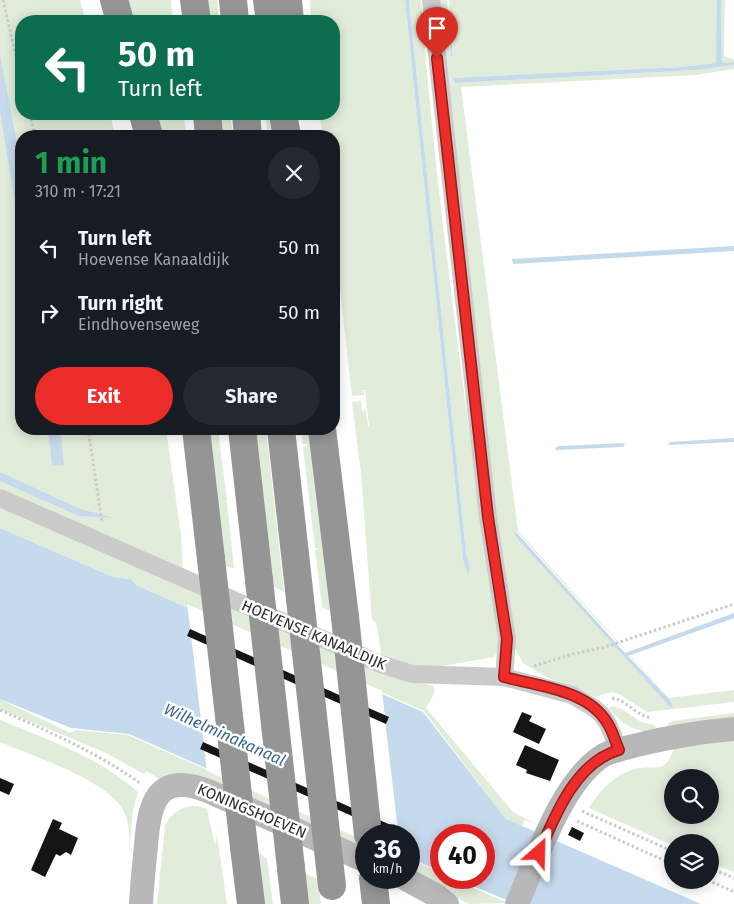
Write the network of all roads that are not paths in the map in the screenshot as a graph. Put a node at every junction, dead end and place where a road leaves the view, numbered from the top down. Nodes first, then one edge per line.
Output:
1 (114, 0) edge
2 (194, 0) edge
3 (233, 0) edge
4 (267, 0) edge
5 (288, 0) edge
6 (431, 0) edge
7 (118, 15) edge
8 (195, 15) edge
9 (235, 15) edge
10 (269, 15) edge
11 (289, 15) edge
12 (197, 435) edge
13 (243, 435) edge
14 (282, 435) edge
15 (323, 435) edge
16 (0, 498) edge
17 (504, 677) junction
18 (734, 729) edge
19 (619, 750) junction
20 (367, 824) edge
21 (355, 856) edge
22 (420, 887) edge
23 (374, 889) edge
24 (333, 895) edge
25 (141, 904) edge
26 (251, 904) edge
27 (295, 904) edge
28 (376, 904) edge
29 (447, 904) edge
30 (517, 904) edge

1 - 7 highway
2 - 8 highway
3 - 9 highway
4 - 10 highway
5 - 11 highway
6 - 17 street
12 - 26 highway, bridge
13 - 27 highway, bridge
14 - 24 highway, bridge
15 - 20 highway, bridge
16 - 17 street, HOEVENSE KANAALDIJK
17 - 19 street, HOEVENSE KANAALDIJK
18 - 19 street
19 - 30 street
21 - 25 street, KONINGSHOEVEN
22 - 29 street
23 - 28 highway

